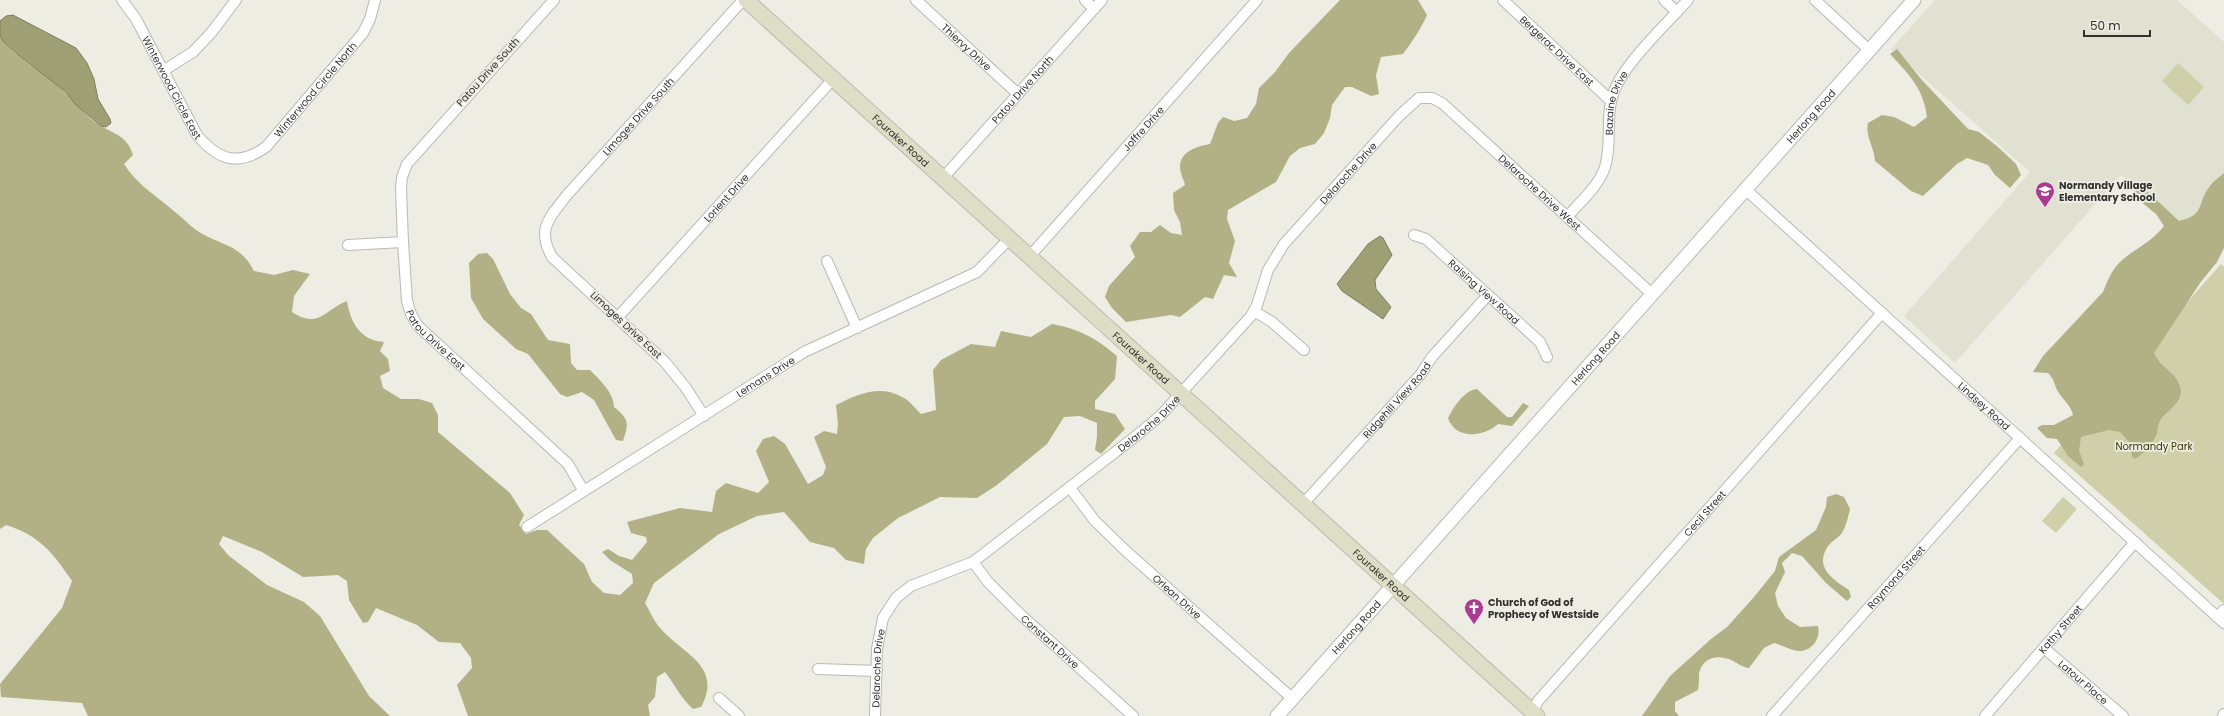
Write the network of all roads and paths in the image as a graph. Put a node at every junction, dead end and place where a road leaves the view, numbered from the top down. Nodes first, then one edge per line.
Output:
1 (122, 0) edge
2 (236, 0) edge
3 (376, 0) edge
4 (554, 0) edge
5 (742, 0) edge
6 (746, 0) edge
7 (916, 0) edge
8 (1085, 0) edge
9 (1102, 0) edge
10 (1257, 0) edge
11 (1502, 0) edge
12 (1664, 0) edge
13 (1688, 0) edge
14 (1815, 0) edge
15 (1914, 0) edge
16 (1094, 9) junction
17 (1678, 12) junction
18 (1869, 50) junction
19 (163, 71) junction
20 (833, 78) junction
21 (1018, 94) junction
22 (1424, 97) joint
23 (1611, 101) junction
24 (422, 144) joint
25 (235, 159) joint
26 (942, 178) junction
27 (1745, 190) junction
28 (1567, 217) junction
29 (1414, 236) dead end
30 (545, 239) joint
31 (1009, 240) junction
32 (403, 242) junction
33 (348, 244) dead end
34 (1029, 257) junction
35 (827, 261) dead end
36 (1652, 294) junction
37 (1488, 295) junction
38 (1254, 311) junction
39 (1882, 313) junction
40 (618, 317) junction
41 (857, 328) junction
42 (1304, 350) dead end
43 (1547, 357) dead end
44 (1180, 393) junction
45 (704, 416) junction
46 (2020, 438) junction
47 (1070, 488) junction
48 (583, 490) junction
49 (1303, 504) junction
50 (527, 527) dead end
51 (2135, 542) junction
52 (973, 562) junction
53 (1394, 586) junction
54 (2222, 617) edge
55 (2044, 648) junction
56 (818, 669) dead end
57 (877, 671) junction
58 (719, 698) dead end
59 (1293, 699) junction
60 (1533, 715) edge
61 (739, 716) edge
62 (876, 716) edge
63 (1133, 716) edge
64 (1277, 716) edge
65 (1772, 716) edge
66 (1985, 716) edge
67 (2123, 716) edge

1 - 19 street, Winterwood Circle East
2 - 19 street
3 - 25 street, Winterwood Circle North
4 - 24 street, Patou Drive South
5 - 30 street, Limoges Drive South
6 - 20 main road, Fouraker Road
7 - 21 street, Thiervy Drive
8 - 16 street
9 - 16 street, Patou Drive North
10 - 34 street, Joffre Drive
11 - 23 street, Bergerac Drive East
12 - 17 street
13 - 17 street, Bazaine Drive
14 - 18 street
15 - 18 street, Herlong Road
16 - 21 street, Patou Drive North
17 - 23 street, Bazaine Drive
18 - 27 street, Herlong Road
19 - 25 street, Winterwood Circle East
20 - 26 main road, Fouraker Road
20 - 40 street, Lorient Drive
21 - 26 street, Patou Drive North
22 - 28 street, Delaroche Drive West
22 - 38 street, Delaroche Drive
23 - 28 street, Bazaine Drive
24 - 32 street, Patou Drive East
26 - 31 main road, Fouraker Road
27 - 36 street, Herlong Road
27 - 39 street, Lindsey Road
28 - 36 street, Delaroche Drive West
29 - 37 street, Raising View Road
30 - 40 street, Limoges Drive East
31 - 34 main road, Fouraker Road
31 - 41 street, Lemans Drive
32 - 33 street
32 - 48 street, Patou Drive East
34 - 44 main road, Fouraker Road
35 - 41 street
36 - 53 street, Herlong Road
37 - 43 street, Raising View Road
37 - 49 street, Ridgehill View Road
38 - 42 street
38 - 44 street, Delaroche Drive
39 - 46 street, Lindsey Road
39 - 60 street, Cecil Street
40 - 45 street, Limoges Drive East
41 - 45 street, Lemans Drive
44 - 47 street, Delaroche Drive
44 - 49 main road, Fouraker Road
45 - 48 street, Lemans Drive
46 - 51 street, Lindsey Road
46 - 65 street, Raymond Street
47 - 52 street, Delaroche Drive
47 - 59 street, Orlean Drive
48 - 50 street, Lemans Drive
49 - 53 main road, Fouraker Road
51 - 54 street, Lindsey Road
51 - 55 street, Kathy Street
52 - 57 street, Delaroche Drive
52 - 63 street, Constant Drive
53 - 59 street, Herlong Road
53 - 60 main road, Fouraker Road
55 - 66 street, Kathy Street
55 - 67 street, Latour Place
56 - 57 street
57 - 62 street, Delaroche Drive
58 - 61 street
59 - 64 street, Herlong Road

